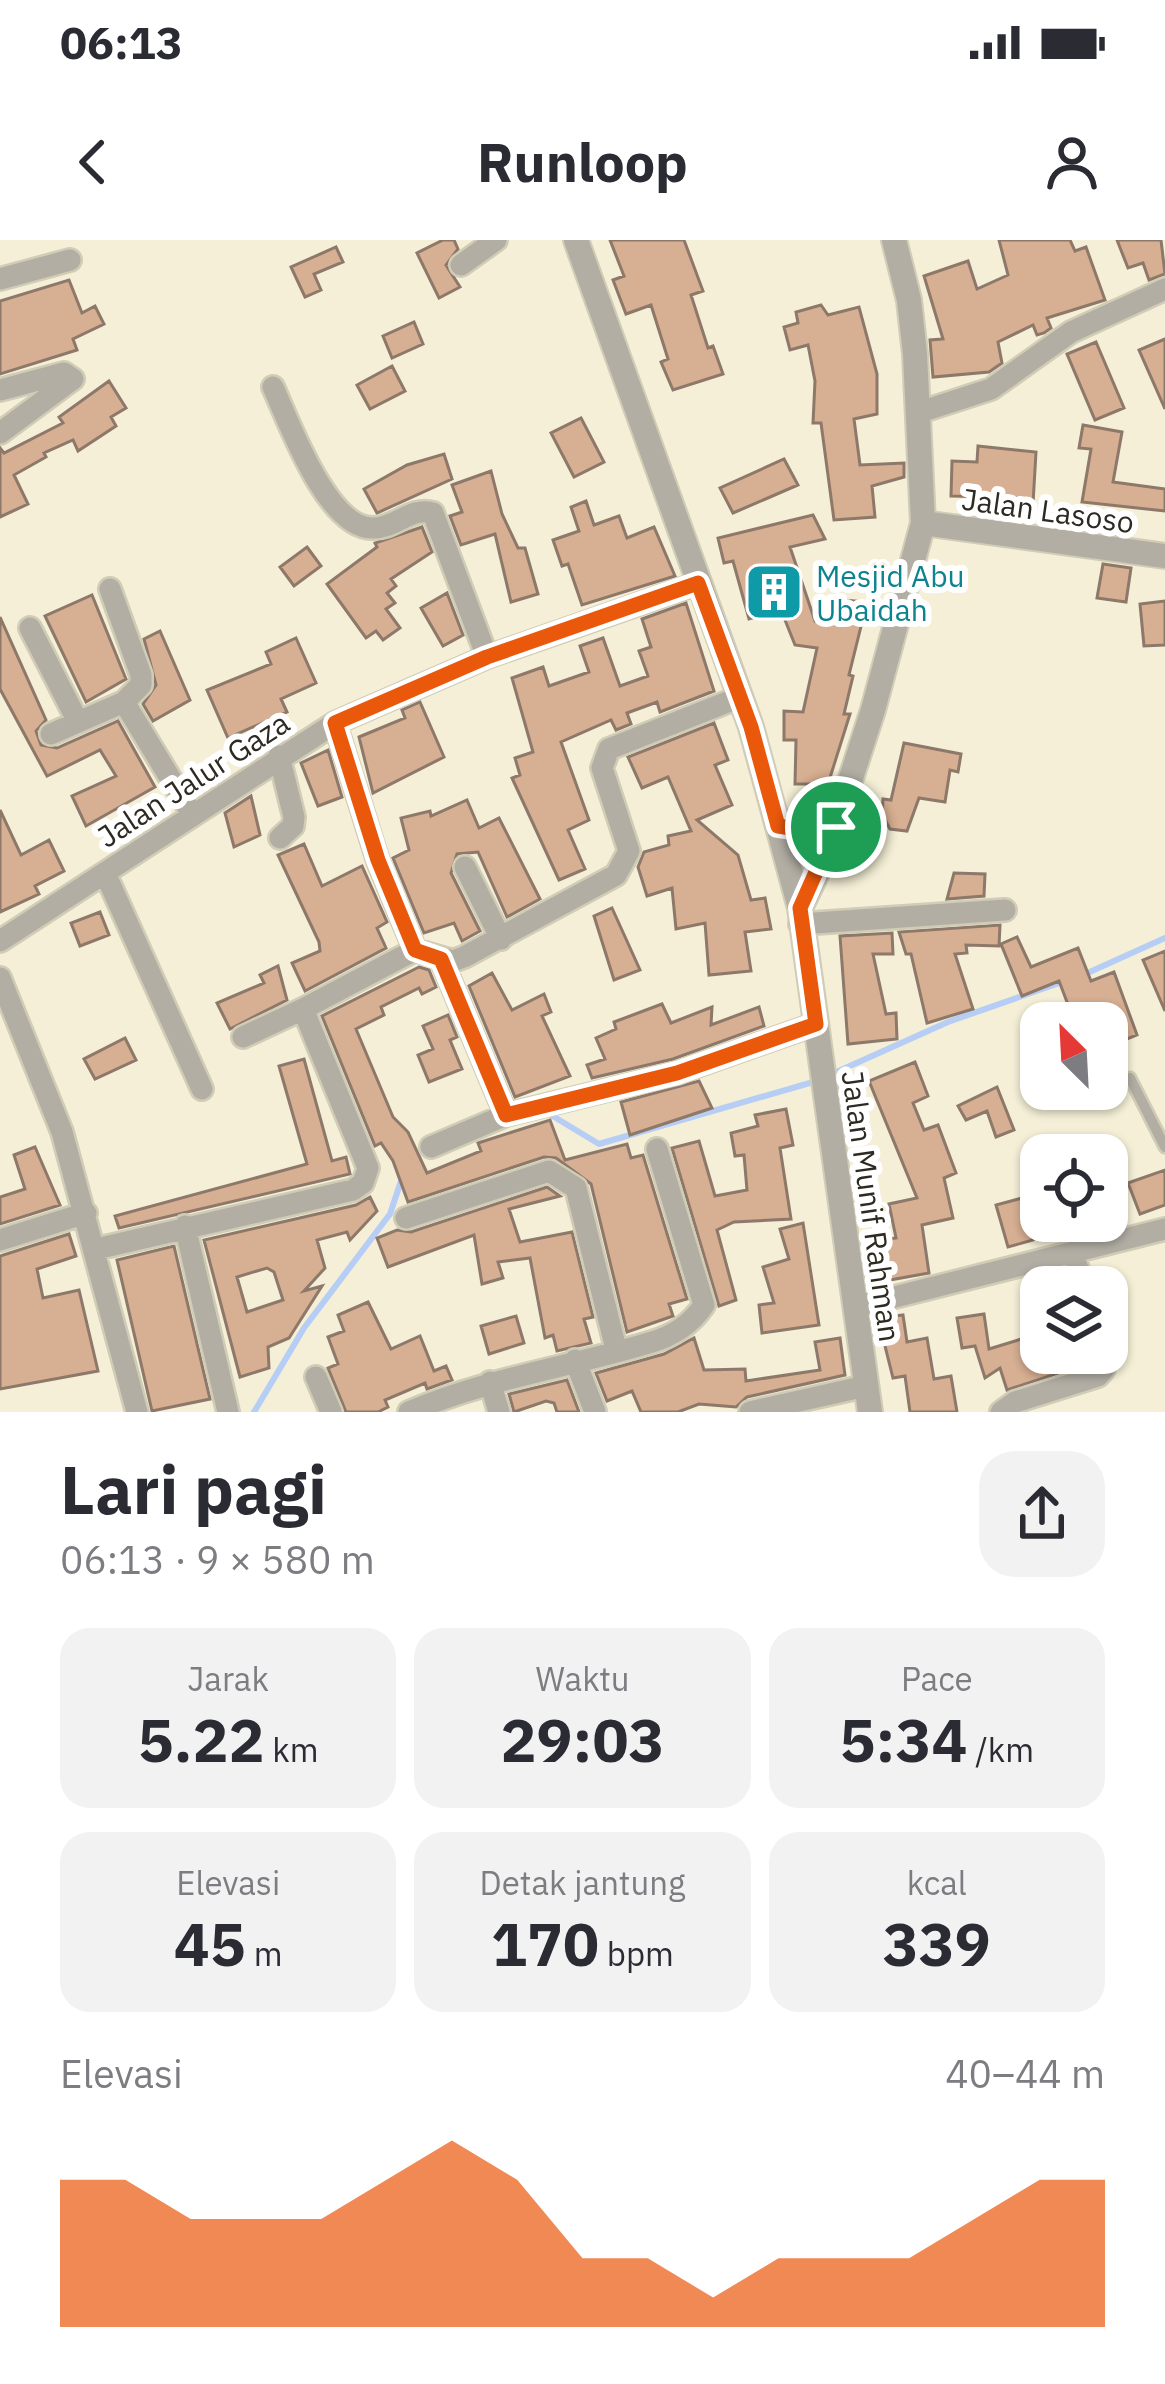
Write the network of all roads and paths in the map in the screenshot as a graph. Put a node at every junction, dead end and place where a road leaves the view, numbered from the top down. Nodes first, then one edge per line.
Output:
1 (496, 240) edge
2 (576, 240) edge
3 (894, 240) edge
4 (70, 260) dead end
5 (461, 266) dead end
6 (0, 279) edge
7 (1165, 290) edge
8 (273, 387) dead end
9 (0, 390) edge
10 (917, 413) junction
11 (0, 434) edge
12 (922, 523) junction
13 (1165, 556) edge
14 (698, 583) junction
15 (110, 589) dead end
16 (31, 628) dead end
17 (487, 657) junction
18 (740, 697) junction
19 (124, 703) junction
20 (76, 720) junction
21 (335, 723) junction
22 (51, 734) dead end
23 (279, 756) junction
24 (192, 814) junction
25 (778, 826) junction
26 (836, 827) junction
27 (280, 838) dead end
28 (465, 867) dead end
29 (105, 873) junction
30 (1005, 910) dead end
31 (800, 916) junction
32 (502, 939) junction
33 (0, 941) edge
34 (415, 950) junction
35 (441, 959) junction
36 (0, 978) edge
37 (303, 1009) junction
38 (816, 1024) junction
39 (244, 1037) dead end
40 (1130, 1078) dead end
41 (202, 1089) dead end
42 (506, 1115) junction
43 (431, 1147) dead end
44 (1165, 1147) edge
45 (658, 1148) dead end
46 (86, 1214) junction
47 (406, 1219) dead end
48 (185, 1226) junction
49 (1165, 1229) edge
50 (0, 1240) edge
51 (96, 1249) junction
52 (1073, 1254) junction
53 (1077, 1266) edge
54 (855, 1307) junction
55 (616, 1349) junction
56 (575, 1360) junction
57 (1100, 1374) edge
58 (316, 1377) dead end
59 (490, 1382) junction
60 (866, 1386) junction
61 (136, 1412) edge
62 (228, 1412) edge
63 (331, 1412) edge
64 (409, 1412) edge
65 (499, 1412) edge
66 (595, 1412) edge
67 (750, 1412) edge
68 (870, 1412) edge
69 (1000, 1412) edge

1 - 5 street
2 - 14 street, Jalan Munif Rahman
3 - 10 street
4 - 6 street
7 - 10 street
8 - 17 street
9 - 11 street
10 - 12 street
12 - 13 street, Jalan Lasoso
12 - 26 street
14 - 17 street, Jalan Jalur Gaza
14 - 18 street, Jalan Munif Rahman
15 - 19 street
16 - 20 street
17 - 21 street, Jalan Jalur Gaza
18 - 25 street, Jalan Munif Rahman
18 - 32 street
19 - 20 street
19 - 24 street
20 - 22 street
21 - 23 street, Jalan Jalur Gaza
21 - 34 street
23 - 24 street, Jalan Jalur Gaza
23 - 27 street
24 - 29 street, Jalan Jalur Gaza
25 - 26 street
25 - 31 street, Jalan Munif Rahman
26 - 31 street
28 - 32 street
29 - 33 street, Jalan Jalur Gaza
29 - 41 street
30 - 31 street
31 - 38 street, Jalan Munif Rahman
32 - 35 street
34 - 35 street
34 - 37 street
35 - 42 street
36 - 46 street
37 - 39 street
37 - 48 street
38 - 42 street
38 - 54 street, Jalan Munif Rahman
40 - 44 lane
42 - 43 street
45 - 55 street
46 - 50 street
46 - 51 street
47 - 55 street
48 - 51 street
48 - 62 street
49 - 52 street
51 - 61 street
52 - 53 street
52 - 54 street
54 - 60 street, Jalan Munif Rahman
55 - 56 street
56 - 59 street
56 - 66 street
57 - 69 street
58 - 63 street
59 - 64 street
59 - 65 street
60 - 67 street
60 - 68 street, Jalan Munif Rahman

